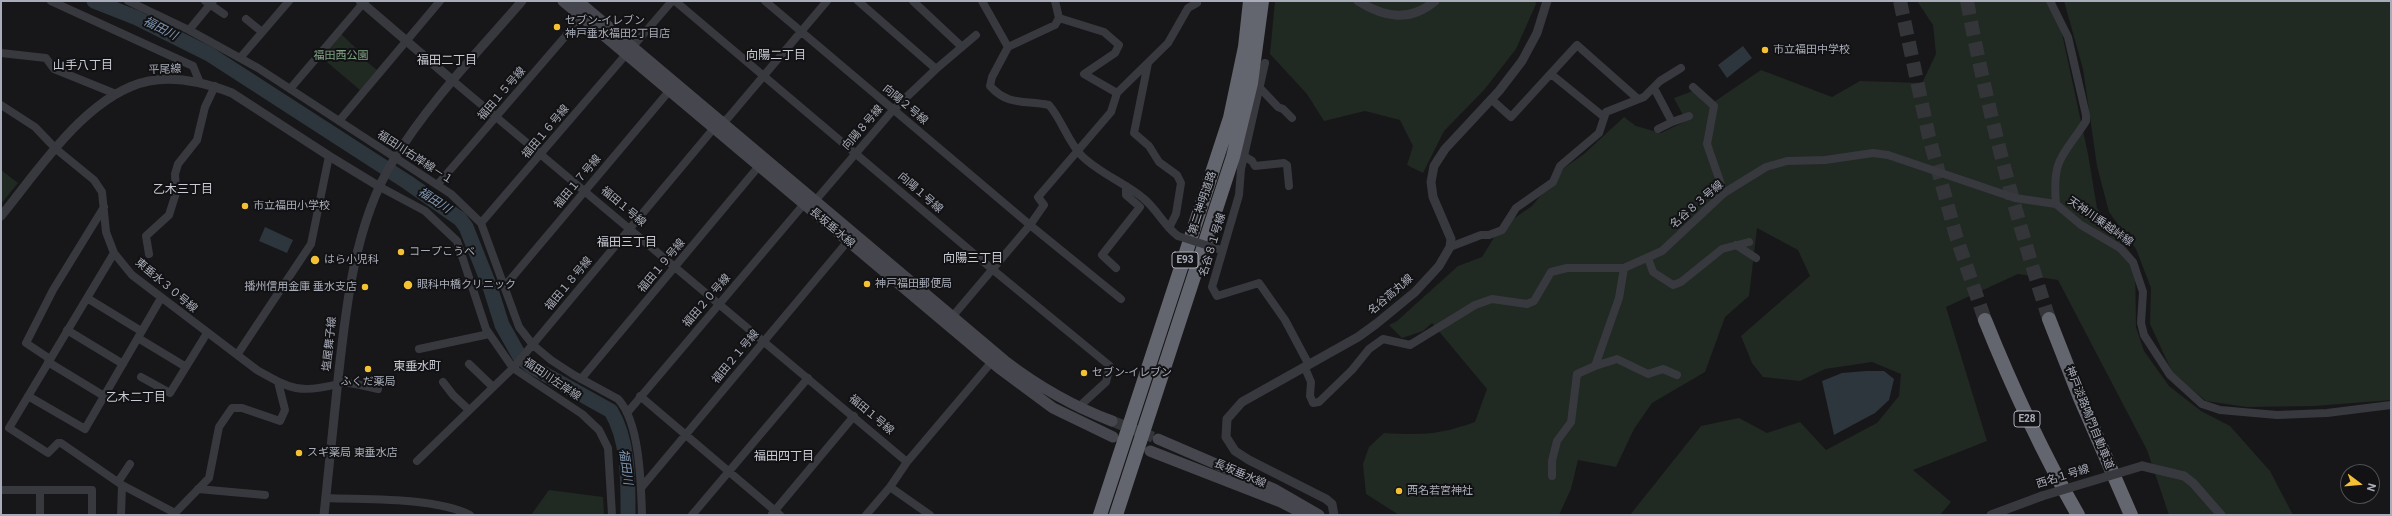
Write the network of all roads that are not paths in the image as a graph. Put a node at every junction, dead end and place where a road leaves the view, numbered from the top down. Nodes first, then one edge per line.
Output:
1 (51, 1) edge
2 (128, 1) edge
3 (440, 1) edge
4 (563, 1) edge
5 (578, 1) edge
6 (673, 1) edge
7 (765, 1) edge
8 (827, 1) edge
9 (858, 1) edge
10 (913, 1) edge
11 (982, 1) edge
12 (1054, 1) edge
13 (1250, 1) edge
14 (1262, 1) edge
15 (1358, 1) edge
16 (1435, 1) edge
17 (1547, 1) edge
18 (2050, 1) edge
19 (210, 2) edge
20 (284, 2) edge
21 (363, 2) edge
22 (520, 2) edge
23 (139, 3) edge
24 (1197, 3) dead end
25 (224, 14) dead end
26 (582, 17) junction
27 (1059, 18) junction
28 (246, 19) dead end
29 (189, 30) junction
30 (262, 32) junction
31 (801, 32) junction
32 (976, 35) dead end
33 (406, 40) junction
34 (962, 47) junction
35 (1008, 47) junction
36 (629, 51) junction
37 (1, 53) edge
38 (240, 58) junction
39 (1148, 63) junction
40 (1265, 63) dead end
41 (1681, 68) dead end
42 (936, 69) junction
43 (1551, 74) junction
44 (764, 76) junction
45 (452, 80) junction
46 (200, 83) junction
47 (215, 86) junction
48 (1693, 87) dead end
49 (1260, 88) junction
50 (1654, 88) junction
51 (290, 89) junction
52 (670, 90) junction
53 (1117, 93) junction
54 (116, 94) junction
55 (1491, 99) junction
56 (1638, 99) junction
57 (1, 105) edge
58 (893, 110) junction
59 (1689, 116) dead end
60 (497, 117) junction
61 (1604, 117) junction
62 (1292, 118) dead end
63 (338, 121) junction
64 (1672, 122) junction
65 (719, 125) junction
66 (1658, 129) dead end
67 (56, 149) junction
68 (1078, 150) junction
69 (856, 153) junction
70 (542, 154) junction
71 (328, 156) junction
72 (1244, 156) junction
73 (394, 160) junction
74 (759, 166) junction
75 (382, 183) junction
76 (438, 184) junction
77 (1126, 186) junction
78 (1289, 186) dead end
79 (585, 191) junction
80 (1724, 193) junction
81 (810, 202) junction
82 (2056, 204) junction
83 (104, 207) junction
84 (1, 216) edge
85 (481, 223) junction
86 (1030, 225) junction
87 (1169, 228) junction
88 (630, 229) junction
89 (848, 241) junction
90 (1749, 242) dead end
91 (1736, 245) junction
92 (1450, 247) junction
93 (1220, 250) junction
94 (114, 253) junction
95 (149, 254) dead end
96 (1648, 258) junction
97 (1756, 258) dead end
98 (675, 267) junction
99 (1116, 268) dead end
100 (1624, 268) junction
101 (992, 270) junction
102 (504, 287) junction
103 (87, 298) junction
104 (161, 298) junction
105 (1121, 299) dead end
106 (719, 304) junction
107 (952, 317) junction
108 (2049, 319) tunnel mouth
109 (1985, 320) tunnel mouth
110 (67, 330) junction
111 (207, 333) junction
112 (489, 334) junction
113 (140, 335) junction
114 (763, 342) junction
115 (533, 345) junction
116 (419, 349) dead end
117 (237, 355) junction
118 (995, 358) junction
119 (49, 361) junction
120 (122, 364) junction
121 (469, 364) dead end
122 (1307, 366) junction
123 (1595, 366) junction
124 (186, 368) junction
125 (513, 368) junction
126 (1677, 375) dead end
127 (141, 377) dead end
128 (808, 378) junction
129 (581, 379) junction
130 (278, 382) junction
131 (444, 382) dead end
132 (338, 383) junction
133 (493, 387) junction
134 (378, 390) dead end
135 (2013, 390) junction
136 (28, 396) junction
137 (104, 396) junction
138 (640, 396) junction
139 (2391, 405) edge
140 (1080, 409) junction
141 (469, 410) junction
142 (627, 413) junction
143 (854, 416) junction
144 (1112, 421) tunnel mouth
145 (685, 435) junction
146 (1113, 437) dead end
147 (1158, 439) tunnel mouth
148 (1150, 451) dead end
149 (417, 461) dead end
150 (907, 462) junction
151 (130, 464) dead end
152 (728, 471) junction
153 (1552, 476) dead end
154 (120, 484) junction
155 (890, 487) junction
156 (641, 488) junction
157 (198, 489) junction
158 (1, 490) edge
159 (40, 490) junction
160 (265, 495) dead end
161 (326, 498) junction
162 (450, 511) edge
163 (776, 514) edge
164 (40, 515) edge
165 (92, 515) edge
166 (121, 515) edge
167 (324, 515) edge
168 (470, 515) edge
169 (612, 515) edge
170 (642, 515) edge
171 (692, 515) edge
172 (866, 515) edge
173 (930, 515) edge
174 (1100, 515) edge
175 (1116, 515) edge
176 (1306, 515) edge
177 (1319, 515) edge
178 (1334, 515) edge
179 (1991, 515) edge
180 (2070, 515) edge
181 (2078, 515) edge
182 (2131, 515) edge
183 (2221, 515) edge

1 - 46 street
2 - 23 street, 福田川右岸線－１
3 - 33 street
4 - 26 main road, 長坂垂水線
5 - 36 main road, 長坂垂水線
6 - 36 street, 福田１６号線
6 - 44 street, 向陽１号線
7 - 31 street, 向陽２号線
8 - 31 street, 福田１８号線
9 - 42 street
10 - 34 street
11 - 35 street
12 - 27 street
13 - 174 highway, 第二神明道路 / E93
14 - 175 highway, 第二神明道路 / E93
15 - 16 street
17 - 55 street
18 - 82 street, 天神川乗越峠線
19 - 25 street
19 - 29 street
20 - 30 street
21 - 33 street, 福田１号線
21 - 51 street
22 - 45 street
23 - 29 street, 福田川右岸線－１
24 - 39 street
26 - 36 main road, 長坂垂水線
26 - 60 street, 福田１５号線
27 - 35 street
27 - 53 street
28 - 30 street
29 - 38 street, 福田川右岸線－１
30 - 38 street
31 - 44 street, 福田１８号線
31 - 58 street, 向陽２号線
32 - 34 street, 向陽８号線
33 - 45 street, 福田１号線
33 - 63 street
34 - 42 street, 向陽８号線
35 - 68 street
36 - 52 main road, 長坂垂水線
36 - 65 main road, 長坂垂水線
36 - 70 street, 福田１６号線
37 - 54 street
38 - 51 street, 福田川右岸線－１
39 - 53 street
39 - 87 street
40 - 49 street, 名谷８１号線
41 - 50 street
42 - 58 street, 向陽８号線
43 - 55 street
43 - 56 street
43 - 61 street
44 - 65 street, 福田１８号線
44 - 69 street, 向陽１号線
45 - 60 street, 福田１号線
45 - 73 street
46 - 47 street, 平尾線
46 - 54 street, 平尾線
47 - 71 street, 平尾線
47 - 95 street
48 - 80 street
49 - 62 street
49 - 72 street, 名谷８１号線
50 - 56 street
50 - 64 street
51 - 63 street, 福田川右岸線－１
52 - 65 main road, 長坂垂水線
52 - 79 street, 福田１７号線
53 - 68 street
54 - 67 street, 平尾線
55 - 92 street
56 - 61 street
57 - 67 street, 東垂水３０号線
58 - 69 street, 向陽８号線
58 - 86 street, 向陽２号線
59 - 64 street
60 - 70 street, 福田１号線
60 - 76 street, 福田１５号線
61 - 92 street
63 - 73 street, 福田川右岸線－１
64 - 66 street
65 - 74 main road, 長坂垂水線
65 - 81 main road, 長坂垂水線
65 - 88 street, 福田１８号線
67 - 83 street, 東垂水３０号線
67 - 84 street, 平尾線
68 - 77 street
68 - 86 street
69 - 81 street, 向陽８号線
69 - 101 street, 向陽１号線
70 - 79 street, 福田１号線
70 - 85 street, 福田１６号線
71 - 75 street, 平尾線
71 - 117 street
72 - 78 street
72 - 93 street, 名谷８１号線
73 - 75 street, 塩屋舞子線
73 - 76 street, 福田川右岸線－１
74 - 81 main road, 長坂垂水線
74 - 98 street, 福田１９号線
75 - 112 street, 福田川左岸線
75 - 132 street, 塩屋舞子線
76 - 85 street, 福田川右岸線－１
77 - 87 street
77 - 99 street
79 - 88 street, 福田１号線
79 - 102 street, 福田１７号線
80 - 82 street, 名谷８３号線
80 - 96 street, 名谷８３号線
81 - 89 main road, 長坂垂水線
81 - 106 street, 福田２０号線
81 - 107 main road, 長坂垂水線
82 - 139 street, 天神川乗越峠線
83 - 94 street, 東垂水３０号線
83 - 119 street
85 - 102 street, 福田川右岸線－１
86 - 101 street
86 - 105 street, 向陽２号線
87 - 93 street, bridge
88 - 98 street, 福田１号線
88 - 115 street, 福田１８号線
89 - 114 street, 福田２１号線
89 - 118 main road, 長坂垂水線
90 - 91 street
91 - 96 street
91 - 97 street
92 - 122 street, 名谷高丸線
93 - 122 street, 名谷８１号線
94 - 103 street
94 - 104 street, 東垂水３０号線
96 - 100 street, 名谷８３号線
98 - 106 street, 福田１号線
98 - 129 street, 福田１９号線
100 - 122 street, 名谷８１号線
100 - 123 street
101 - 107 street
101 - 140 street, 向陽１号線
102 - 115 street, 福田川右岸線－１
103 - 110 street
103 - 113 street
104 - 111 street, 東垂水３０号線
104 - 113 street
106 - 114 street, 福田１号線
106 - 138 street, 福田２０号線
107 - 118 main road, 長坂垂水線
108 - 182 highway, 神戸淡路鳴門自動車道
109 - 135 highway, E28
110 - 119 street
110 - 120 street
111 - 117 street, 東垂水３０号線
111 - 124 street
112 - 116 street
112 - 125 street, 福田川左岸線
113 - 120 street
113 - 124 street
114 - 128 street, 福田１号線
114 - 145 street, 福田２１号線
115 - 125 street, 福田１８号線
115 - 129 street, 福田川右岸線－１
117 - 130 street, 東垂水３０号線
118 - 140 main road, 長坂垂水線
118 - 146 main road, 長坂垂水線
118 - 150 street
119 - 136 street
119 - 137 street
120 - 137 street
121 - 133 street
122 - 178 street, 名谷高丸線
123 - 126 street
123 - 153 street
124 - 127 street
125 - 133 street
125 - 169 street, 福田川左岸線
128 - 143 street, 福田１号線
128 - 152 street
129 - 142 street, 福田川右岸線－１
130 - 132 street, 東垂水３０号線
130 - 157 street
131 - 141 street
132 - 134 street, 東垂水３０号線
132 - 161 street, 塩屋舞子線
133 - 141 street
135 - 180 highway
135 - 181 highway, E28
136 - 137 street
136 - 154 street
138 - 142 street, 福田２０号線
138 - 145 street
140 - 144 main road, 長坂垂水線
141 - 149 street
142 - 156 street, 福田川右岸線－１
143 - 150 street, 福田１号線
143 - 163 street
145 - 152 street
145 - 156 street, 福田２１号線
147 - 177 main road, 長坂垂水線
148 - 176 main road, 長坂垂水線
150 - 155 street
151 - 154 street
152 - 163 street
152 - 171 street
154 - 157 street
154 - 166 street
155 - 172 street
155 - 173 street
156 - 170 street, 福田川右岸線－１
157 - 160 street
158 - 159 street
159 - 164 street
159 - 165 street
161 - 162 street
161 - 167 street, 塩屋舞子線
162 - 168 street
179 - 183 street, 西名１号線, bridge

